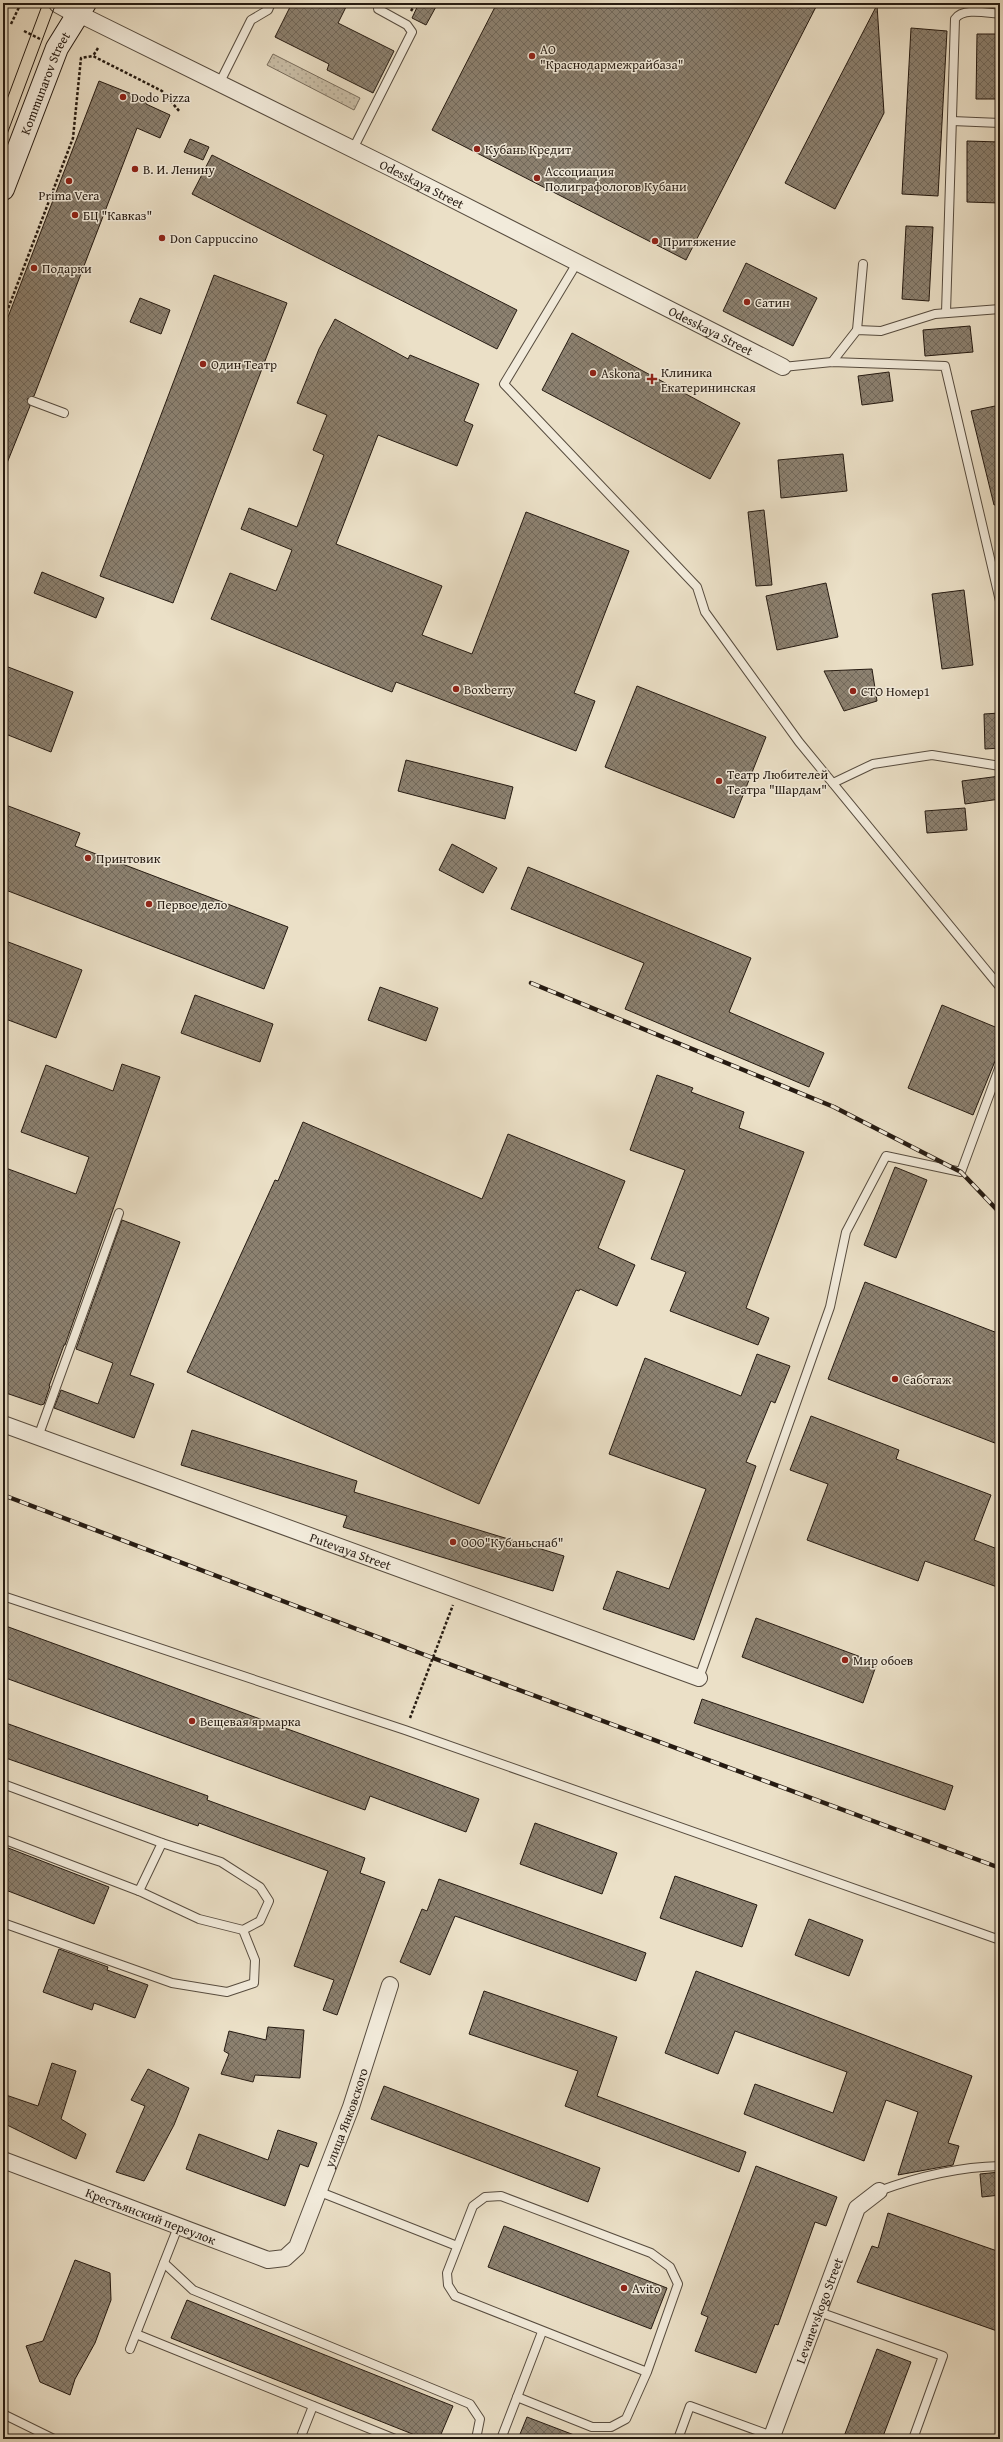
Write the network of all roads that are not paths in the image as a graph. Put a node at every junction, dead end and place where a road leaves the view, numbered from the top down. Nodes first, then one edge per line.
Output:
1 (272, 3) edge
2 (378, 3) edge
3 (74, 6) edge
4 (1000, 14) edge
5 (220, 82) junction
6 (952, 121) junction
7 (1000, 123) edge
8 (353, 149) junction
9 (3, 189) edge
10 (577, 263) junction
11 (863, 264) dead end
12 (999, 311) edge
13 (946, 313) junction
14 (857, 330) junction
15 (832, 362) junction
16 (783, 368) joint
17 (32, 401) dead end
18 (64, 413) dead end
19 (999, 596) edge
20 (1000, 766) edge
21 (833, 783) junction
22 (1000, 987) edge
23 (1000, 1066) edge
24 (119, 1213) dead end
25 (3, 1424) edge
26 (38, 1437) junction
27 (3, 1596) edge
28 (699, 1678) joint
29 (3, 1784) edge
30 (3, 1839) edge
31 (162, 1843) junction
32 (140, 1891) junction
33 (3, 1923) edge
34 (243, 1930) junction
35 (1000, 1940) edge
36 (390, 1985) dead end
37 (3, 2160) edge
38 (1000, 2166) edge
39 (879, 2191) joint
40 (320, 2192) junction
41 (178, 2227) junction
42 (457, 2246) junction
43 (297, 2248) joint
44 (164, 2263) junction
45 (819, 2312) junction
46 (542, 2332) junction
47 (136, 2334) junction
48 (130, 2349) dead end
49 (647, 2372) junction
50 (518, 2396) junction
51 (313, 2406) junction
52 (3, 2414) edge
53 (772, 2438) edge
54 (54, 2439) edge
55 (300, 2439) edge
56 (395, 2439) edge
57 (476, 2439) edge
58 (502, 2439) edge
59 (678, 2439) edge
60 (912, 2439) edge

1 - 5 lane
2 - 8 lane
3 - 5 street, Odesskaya Street
3 - 9 main road, Kommunarov Street
4 - 6 lane
5 - 8 street, Odesskaya Street
6 - 7 lane
6 - 13 lane
8 - 10 street, Odesskaya Street
10 - 16 street, Odesskaya Street
10 - 21 lane
11 - 14 lane
12 - 13 lane
13 - 14 lane
14 - 15 lane
15 - 16 lane
15 - 19 lane
17 - 18 lane
20 - 21 lane
21 - 22 lane
23 - 28 lane
24 - 26 lane
25 - 26 street, Putevaya Street
26 - 28 street, Putevaya Street
27 - 35 lane
29 - 31 lane
30 - 32 lane
31 - 32 lane
31 - 34 lane
32 - 34 lane
33 - 34 lane
36 - 40 street, улица Янковского
37 - 41 street, Крестьянский переулок
38 - 39 lane
39 - 45 street, Levanevskogo Street
40 - 42 lane
40 - 43 street, улица Янковского
41 - 43 street, Крестьянский переулок
41 - 44 lane
42 - 46 lane
42 - 49 lane
44 - 47 lane
44 - 57 lane
45 - 53 street, Levanevskogo Street
45 - 60 lane
46 - 49 lane
46 - 50 lane
47 - 48 lane
47 - 51 lane
49 - 50 lane
50 - 58 lane
51 - 55 lane
51 - 56 lane
52 - 54 lane
53 - 59 lane

